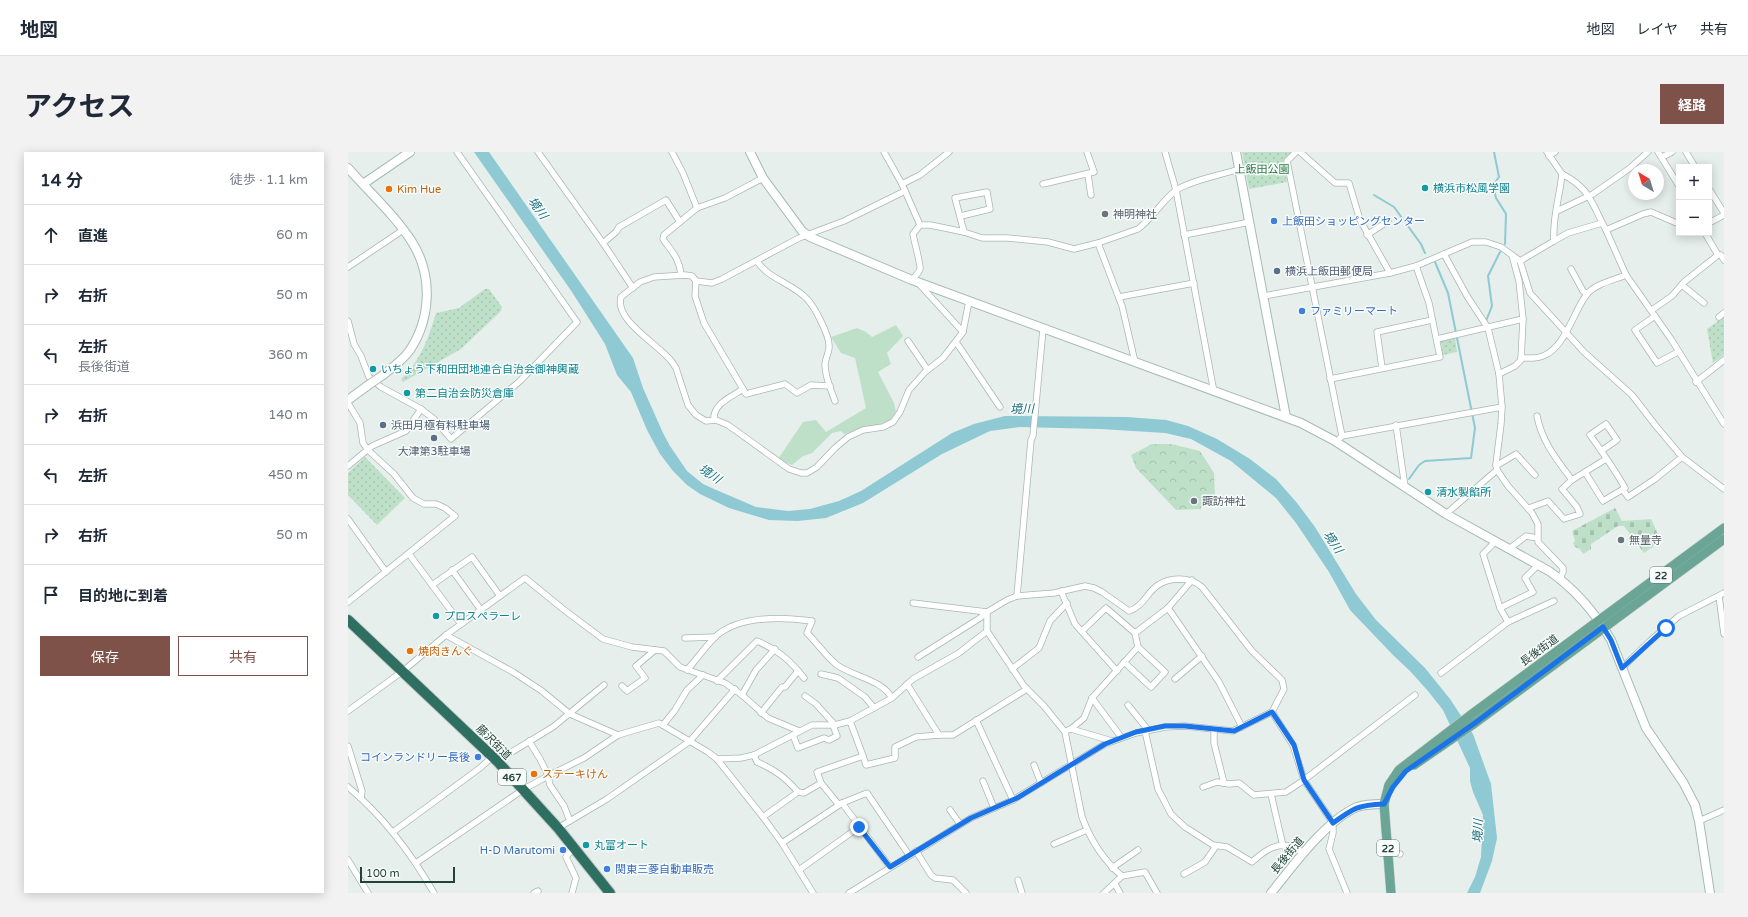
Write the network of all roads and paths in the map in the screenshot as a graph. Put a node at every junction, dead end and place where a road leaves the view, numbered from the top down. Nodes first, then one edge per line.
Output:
1 (410, 152) edge
2 (457, 152) edge
3 (538, 152) edge
4 (672, 152) edge
5 (750, 152) edge
6 (884, 152) edge
7 (949, 152) edge
8 (1087, 152) edge
9 (1165, 152) edge
10 (1236, 152) edge
11 (1296, 152) edge
12 (1300, 152) edge
13 (1555, 152) edge
14 (1648, 152) edge
15 (1658, 152) edge
16 (1672, 152) edge
17 (1686, 152) edge
18 (1548, 154) edge
19 (1662, 157) junction
20 (1693, 164) edge
21 (348, 168) edge
22 (1240, 169) junction
23 (1562, 174) junction
24 (1088, 175) junction
25 (763, 178) junction
26 (1676, 181) edge
27 (363, 184) junction
28 (902, 184) junction
29 (1043, 184) dead end
30 (1176, 190) junction
31 (905, 191) junction
32 (1588, 194) junction
33 (1712, 194) edge
34 (1091, 195) dead end
35 (698, 208) junction
36 (1557, 211) junction
37 (1724, 214) edge
38 (961, 216) junction
39 (1388, 221) dead end
40 (1712, 221) edge
41 (680, 222) junction
42 (1250, 222) junction
43 (1602, 223) junction
44 (1676, 223) edge
45 (920, 225) junction
46 (403, 230) junction
47 (1606, 230) junction
48 (964, 232) junction
49 (805, 235) junction
50 (1184, 235) junction
51 (1367, 235) junction
52 (1706, 236) edge
53 (1554, 241) junction
54 (603, 243) junction
55 (1098, 243) junction
56 (1444, 254) junction
57 (1512, 254) junction
58 (1718, 255) junction
59 (1724, 260) edge
60 (757, 261) junction
61 (1520, 261) junction
62 (1416, 266) junction
63 (348, 267) edge
64 (1571, 269) dead end
65 (1390, 273) junction
66 (681, 274) junction
67 (1626, 275) junction
68 (696, 281) junction
69 (914, 281) junction
70 (1194, 283) junction
71 (1682, 285) junction
72 (633, 288) junction
73 (1312, 288) junction
74 (1587, 294) junction
75 (1264, 296) junction
76 (1119, 297) junction
77 (969, 301) junction
78 (1704, 303) dead end
79 (1652, 310) junction
80 (1655, 316) junction
81 (348, 320) edge
82 (1432, 320) junction
83 (1523, 320) junction
84 (1488, 328) junction
85 (1043, 329) junction
86 (963, 332) junction
87 (1566, 332) junction
88 (1437, 339) junction
89 (908, 341) dead end
90 (956, 342) junction
91 (1678, 352) junction
92 (1521, 358) junction
93 (1724, 360) edge
94 (1135, 362) junction
95 (1382, 368) junction
96 (927, 369) junction
97 (1499, 374) junction
98 (1330, 379) junction
99 (1696, 382) junction
100 (830, 386) junction
101 (743, 389) junction
102 (1214, 392) junction
103 (348, 400) edge
104 (835, 401) dead end
105 (348, 404) edge
106 (1000, 407) dead end
107 (1502, 407) junction
108 (421, 408) junction
109 (1537, 416) dead end
110 (1286, 418) junction
111 (714, 420) junction
112 (1724, 424) edge
113 (1396, 425) junction
114 (1340, 439) junction
115 (368, 450) junction
116 (1601, 451) junction
117 (1682, 457) junction
118 (1606, 459) junction
119 (348, 466) edge
120 (1497, 468) junction
121 (1585, 472) junction
122 (1535, 475) dead end
123 (1572, 480) junction
124 (1405, 487) junction
125 (1724, 489) edge
126 (1623, 490) junction
127 (1529, 508) junction
128 (1446, 514) junction
129 (348, 519) edge
130 (1724, 528) edge
131 (1537, 538) junction
132 (1724, 539) edge
133 (1494, 542) junction
134 (1509, 549) junction
135 (409, 554) junction
136 (1538, 565) junction
137 (452, 570) junction
138 (386, 572) junction
139 (1560, 578) junction
140 (1192, 580) junction
141 (432, 585) junction
142 (1061, 591) junction
143 (1721, 594) edge
144 (500, 596) junction
145 (1017, 596) junction
146 (1554, 601) dead end
147 (348, 602) edge
148 (913, 603) dead end
149 (1066, 603) junction
150 (1168, 608) junction
151 (1500, 608) junction
152 (481, 610) junction
153 (987, 612) junction
154 (348, 620) edge
155 (1508, 622) junction
156 (461, 624) junction
157 (1601, 624) junction
158 (987, 631) junction
159 (1082, 631) junction
160 (1135, 633) junction
161 (1724, 634) edge
162 (446, 635) junction
163 (715, 637) junction
164 (685, 638) dead end
165 (1138, 647) junction
166 (775, 649) junction
167 (655, 650) junction
168 (1202, 656) junction
169 (918, 657) dead end
170 (1124, 662) junction
171 (1622, 668) junction
172 (1012, 669) junction
173 (687, 670) junction
174 (403, 671) junction
175 (798, 671) junction
176 (1117, 671) junction
177 (1441, 673) dead end
178 (821, 674) dead end
179 (703, 675) junction
180 (804, 678) dead end
181 (1175, 679) dead end
182 (717, 680) junction
183 (907, 684) junction
184 (604, 685) dead end
185 (622, 686) dead end
186 (734, 689) junction
187 (1027, 689) junction
188 (742, 694) junction
189 (1415, 695) dead end
190 (805, 696) dead end
191 (892, 698) junction
192 (1092, 698) junction
193 (1128, 705) dead end
194 (874, 708) junction
195 (348, 711) edge
196 (761, 712) junction
197 (1272, 712) junction
198 (570, 714) junction
199 (976, 720) junction
200 (850, 721) junction
201 (662, 725) junction
202 (834, 725) junction
203 (1242, 727) junction
204 (1071, 729) junction
205 (1146, 730) junction
206 (1214, 730) junction
207 (799, 731) junction
208 (1065, 732) junction
209 (618, 735) junction
210 (792, 735) junction
211 (939, 735) junction
212 (1121, 738) junction
213 (529, 741) junction
214 (690, 741) junction
215 (1112, 741) junction
216 (348, 746) edge
217 (754, 755) junction
218 (863, 756) junction
219 (495, 759) junction
220 (717, 759) junction
221 (1073, 764) junction
222 (1034, 766) dead end
223 (548, 776) junction
224 (1304, 780) junction
225 (983, 781) dead end
226 (821, 783) junction
227 (1041, 783) junction
228 (1224, 783) junction
229 (348, 787) edge
230 (1203, 787) dead end
231 (524, 789) junction
232 (798, 792) junction
233 (1271, 794) junction
234 (361, 798) junction
235 (1013, 800) junction
236 (841, 804) junction
237 (1384, 804) junction
238 (994, 808) junction
239 (950, 810) dead end
240 (1724, 810) edge
241 (763, 817) junction
242 (570, 821) junction
243 (1699, 821) junction
244 (1333, 823) junction
245 (960, 824) junction
246 (859, 827) junction
247 (558, 828) junction
248 (1087, 830) junction
249 (393, 832) junction
250 (782, 843) junction
251 (1054, 844) dead end
252 (1216, 846) junction
253 (1283, 846) junction
254 (574, 847) junction
255 (1138, 850) dead end
256 (916, 851) junction
257 (1388, 851) junction
258 (1304, 853) junction
259 (1400, 854) dead end
260 (909, 855) junction
261 (348, 860) edge
262 (416, 862) junction
263 (890, 867) junction
264 (1112, 868) junction
265 (799, 870) junction
266 (1184, 874) dead end
267 (1122, 876) junction
268 (1018, 880) dead end
269 (1115, 884) junction
270 (368, 893) edge
271 (434, 893) edge
272 (572, 893) edge
273 (610, 893) edge
274 (813, 893) edge
275 (849, 893) edge
276 (966, 893) edge
277 (1022, 893) edge
278 (1104, 893) edge
279 (1120, 893) edge
280 (1157, 893) edge
281 (1271, 893) edge
282 (1347, 893) edge
283 (1391, 893) edge
284 (1710, 893) edge

1 - 27 street
2 - 108 street
3 - 54 street
4 - 35 street
5 - 25 street
6 - 28 street
7 - 28 street
8 - 24 street
9 - 30 street
10 - 22 street
11 - 73 street
12 - 51 street
13 - 18 street
14 - 32 street
15 - 19 street
16 - 19 street
17 - 20 street
18 - 23 street
19 - 26 street
21 - 27 street
22 - 30 street
22 - 42 street
23 - 32 street
23 - 36 street
24 - 29 street
24 - 34 street
25 - 35 street
25 - 49 street
27 - 46 street
28 - 31 street
30 - 50 street
30 - 55 street
31 - 45 street
31 - 49 street
32 - 36 street
32 - 43 street
33 - 37 street
35 - 41 street
36 - 53 street
37 - 40 street
38 - 38 street
38 - 48 street
39 - 51 street
41 - 54 street
41 - 66 street
42 - 50 street
42 - 75 street
43 - 47 street
43 - 53 street
44 - 47 street
45 - 48 street
45 - 69 street
46 - 63 street
46 - 103 street, bridge
47 - 67 street
48 - 55 street
49 - 60 street
49 - 69 street
50 - 70 street
51 - 65 street
52 - 58 street
53 - 61 street
54 - 72 street
55 - 76 street
56 - 57 street
56 - 62 street
56 - 84 street
57 - 61 street
57 - 83 street
58 - 59 street
58 - 71 street
60 - 68 street
60 - 100 street
61 - 87 street
62 - 65 street
62 - 82 street
64 - 74 street
65 - 73 street
66 - 68 street
66 - 72 street
67 - 74 street
67 - 79 street
68 - 101 street
69 - 77 street
69 - 86 street
70 - 76 street
70 - 102 street
71 - 78 street
71 - 79 street
72 - 111 street
73 - 75 street
73 - 98 street
74 - 87 street
75 - 110 street
76 - 94 street
77 - 85 street
77 - 86 street
79 - 80 street
80 - 91 street
80 - 91 street
81 - 108 street
82 - 88 street
82 - 95 street
83 - 84 street
83 - 92 street
84 - 88 street
84 - 97 street
85 - 94 street
85 - 145 street
86 - 90 street
87 - 92 street
87 - 117 street
88 - 95 street
89 - 96 street
90 - 96 street
90 - 106 street
91 - 99 street
92 - 97 street
93 - 99 street
94 - 102 street
95 - 98 street
96 - 111 street
97 - 107 street
98 - 114 street
99 - 112 street
100 - 101 street
100 - 104 street
101 - 111 street
102 - 110 street
105 - 115 street
107 - 113 street
107 - 120 street
108 - 115 street
109 - 123 street
110 - 114 street
113 - 114 street
113 - 124 street
114 - 124 street
115 - 119 street
115 - 135 street
116 - 116 street
116 - 118 street
117 - 125 street
117 - 126 street
118 - 121 street
118 - 126 street
120 - 122 street
120 - 127 street
120 - 128 street
121 - 123 street
121 - 126 street
123 - 127 street
124 - 128 street
127 - 131 street
128 - 133 street
129 - 138 street
130 - 157 main road, 長後街道 / 22
131 - 134 street
131 - 139 street
132 - 157 main road, 長後街道 / 22
133 - 134 street
133 - 151 street
134 - 136 street
135 - 138 street
135 - 141 street
136 - 139 street
136 - 151 street
137 - 141 street
137 - 144 street
137 - 152 street
138 - 147 street
139 - 157 street
140 - 142 street
140 - 150 street
140 - 197 street
141 - 156 street
142 - 145 street
142 - 149 street
143 - 161 street
143 - 171 street
144 - 152 street
144 - 167 street
145 - 153 street
146 - 155 street
148 - 153 street
149 - 159 street
149 - 172 street
150 - 160 street
150 - 168 street
151 - 155 street
152 - 156 street
153 - 158 street
153 - 169 street
154 - 174 highway, 藤沢街道 / 467
155 - 177 street
156 - 162 street
157 - 171 street
157 - 237 main road, 長後街道 / 22
158 - 172 street
158 - 183 street
159 - 160 street
159 - 176 street
160 - 165 street
162 - 174 street
162 - 198 street
163 - 164 street
163 - 173 street
163 - 191 street
165 - 170 street
165 - 170 street
166 - 175 street
166 - 182 street
166 - 188 street
167 - 173 street
167 - 185 street
168 - 181 street
168 - 203 street
170 - 176 street
171 - 243 street
172 - 187 street
173 - 179 street
174 - 195 street
174 - 219 highway, 藤沢街道 / 467
175 - 180 street
175 - 196 street
176 - 192 street
178 - 194 street
179 - 182 street
179 - 201 street
182 - 186 street
183 - 191 street
183 - 211 street
184 - 198 street
186 - 188 street
186 - 214 street
187 - 199 street
187 - 208 street
188 - 196 street
189 - 224 street
190 - 202 street
191 - 194 street
192 - 204 street
192 - 212 street
193 - 205 street
194 - 200 street
196 - 207 street
197 - 203 street
197 - 224 street
198 - 209 street
198 - 213 street
199 - 211 street
199 - 235 street
200 - 202 street
200 - 218 street
201 - 209 street
201 - 214 street
202 - 207 street
202 - 210 street
203 - 206 street
204 - 208 street
204 - 215 street
205 - 206 street
205 - 212 street
205 - 252 street
206 - 228 street
207 - 210 street
208 - 221 street
209 - 223 street
210 - 217 street
211 - 218 street
212 - 215 street
213 - 219 street
213 - 223 street
214 - 220 street
214 - 242 street
215 - 221 street
216 - 234 street
217 - 220 street
217 - 232 street
218 - 226 street
219 - 231 highway, 藤沢街道 / 467
219 - 249 street
220 - 241 street
221 - 227 street
221 - 248 street
222 - 227 street
223 - 231 street
223 - 242 street
224 - 233 street
224 - 244 street
225 - 238 street
226 - 232 street
226 - 236 street
227 - 235 street
228 - 230 street
228 - 233 street
229 - 234 street
231 - 247 highway, 藤沢街道 / 467
231 - 262 street
232 - 241 street
233 - 253 street
234 - 249 street
235 - 238 street
236 - 246 street
236 - 250 street
236 - 260 street
237 - 244 street, 長後街道
237 - 257 main road, 22
238 - 245 street
239 - 245 street
240 - 243 street
241 - 250 street
242 - 247 street
243 - 284 street
244 - 258 street, 長後街道
244 - 282 street
245 - 256 street
246 - 263 street
246 - 265 street
247 - 254 highway, 藤沢街道 / 467
248 - 251 street
248 - 264 street
249 - 262 street
250 - 265 street
252 - 253 street
252 - 266 street
253 - 258 street
254 - 272 street
254 - 273 highway, 藤沢街道 / 467
255 - 264 street
256 - 260 street
256 - 276 street
257 - 259 street
257 - 283 main road, 22
258 - 281 street, 長後街道
260 - 263 street
261 - 270 street
262 - 271 street
263 - 275 street
264 - 267 street
265 - 274 street
267 - 269 street
267 - 280 street
268 - 277 street
269 - 278 street
269 - 279 street

